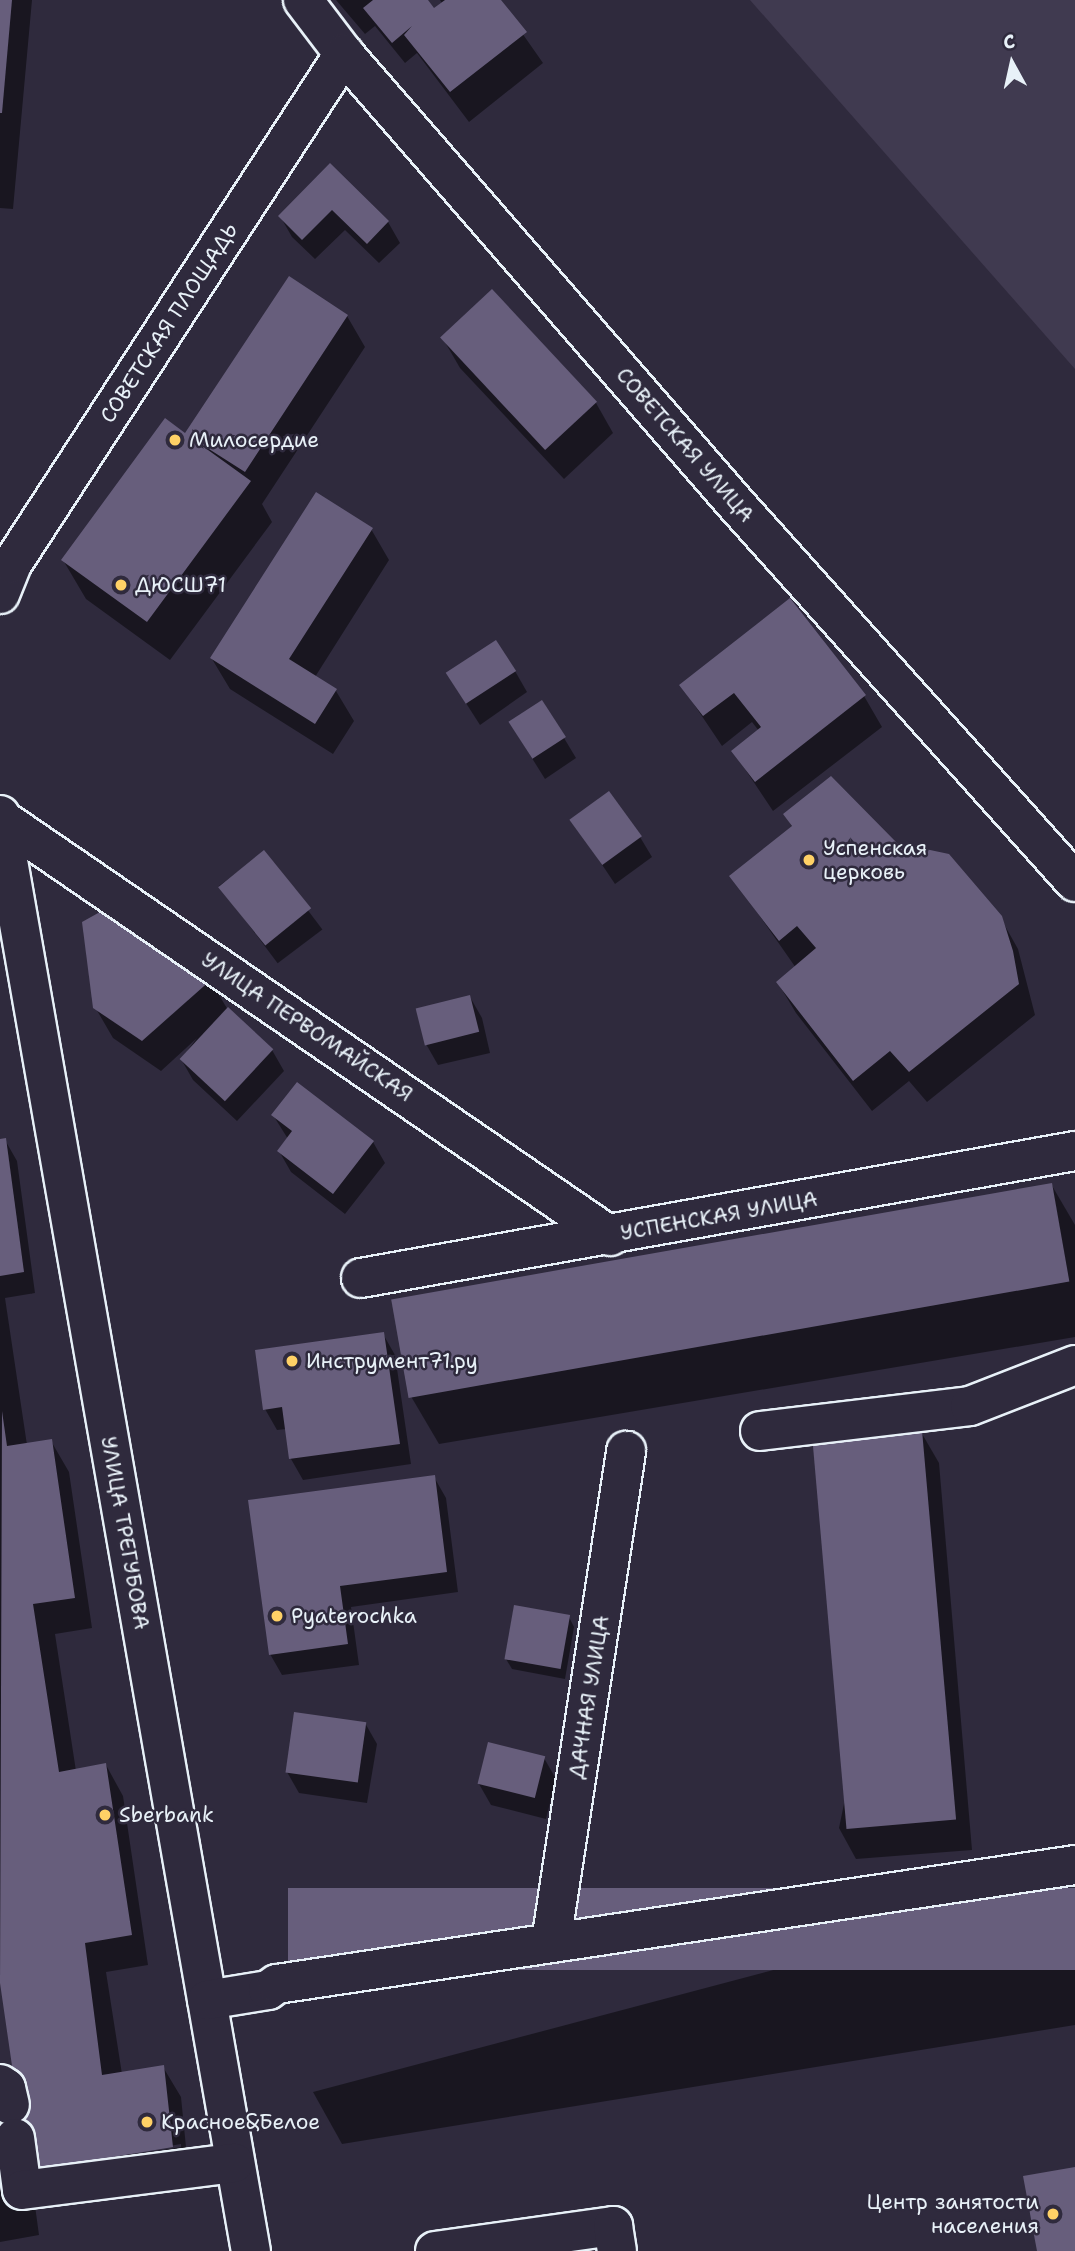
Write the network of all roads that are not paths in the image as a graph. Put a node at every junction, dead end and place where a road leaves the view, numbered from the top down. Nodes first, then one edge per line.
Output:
1 (303, 0) edge
2 (344, 54) junction
3 (0, 594) edge
4 (1, 817) edge
5 (1075, 882) edge
6 (1075, 1152) edge
7 (610, 1236) junction
8 (361, 1278) dead end
9 (1075, 1365) edge
10 (760, 1431) dead end
11 (626, 1451) dead end
12 (1075, 1866) edge
13 (551, 1942) junction
14 (207, 2000) junction
15 (8, 2109) edge
16 (234, 2163) junction
17 (251, 2251) edge
18 (435, 2251) edge
19 (617, 2251) edge

1 - 2 street, СОВЕТСКАЯ УЛИЦА
2 - 3 street, СОВЕТСКАЯ ПЛОЩАДЬ
2 - 5 street, СОВЕТСКАЯ УЛИЦА
4 - 7 street, УЛИЦА ПЕРВОМАЙСКАЯ
4 - 14 street, УЛИЦА ТРЕГУБОВА
6 - 7 street, УСПЕНСКАЯ УЛИЦА
7 - 8 street, УСПЕНСКАЯ УЛИЦА
9 - 10 street
11 - 13 street, ДАЧНАЯ УЛИЦА
12 - 13 street
13 - 14 street
14 - 16 street, УЛИЦА ТРЕГУБОВА
15 - 16 street
16 - 17 street, УЛИЦА ТРЕГУБОВА
18 - 19 street

